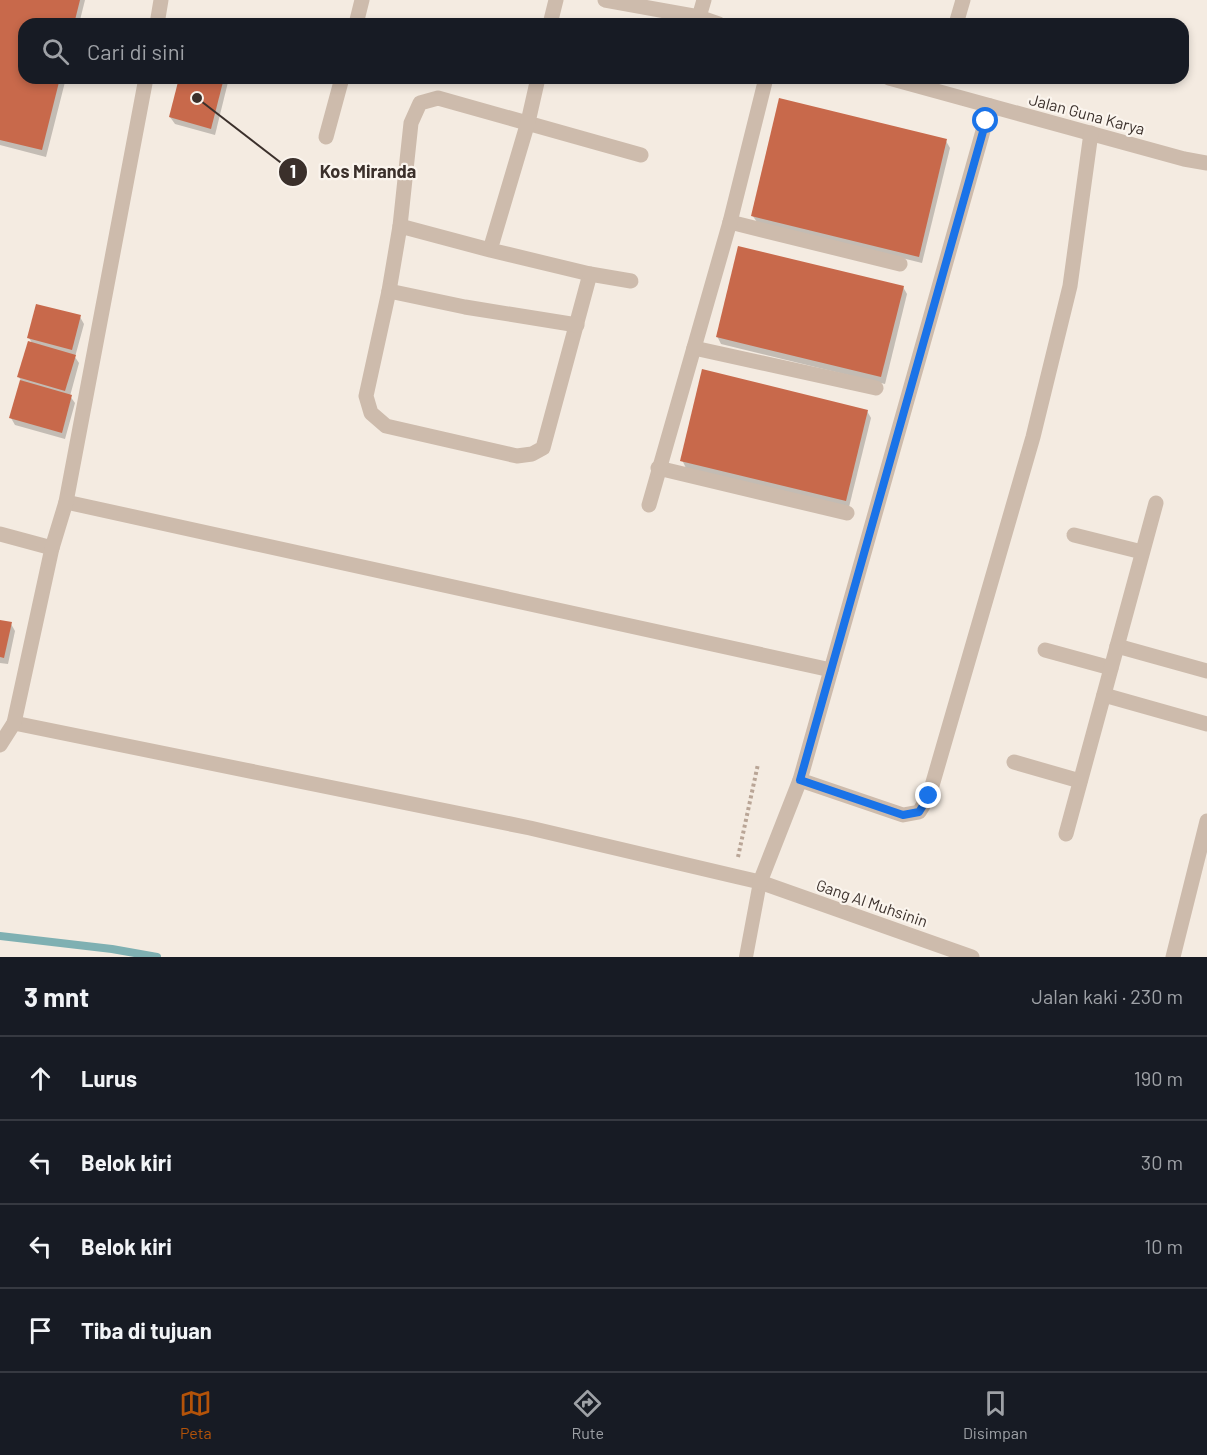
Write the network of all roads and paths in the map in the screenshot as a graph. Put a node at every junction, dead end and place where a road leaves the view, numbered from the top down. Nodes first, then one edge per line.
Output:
1 (161, 0) edge
2 (362, 0) edge
3 (556, 0) edge
4 (605, 0) edge
5 (704, 0) edge
6 (963, 0) edge
7 (699, 17) junction
8 (158, 18) edge
9 (358, 18) edge
10 (552, 18) edge
11 (702, 18) edge
12 (958, 18) edge
13 (145, 84) edge
14 (340, 84) edge
15 (537, 84) edge
16 (764, 84) edge
17 (940, 85) edge
18 (990, 106) junction
19 (528, 122) junction
20 (1091, 133) junction
21 (326, 137) dead end
22 (641, 155) dead end
23 (1207, 163) edge
24 (730, 222) junction
25 (400, 226) junction
26 (490, 250) junction
27 (900, 264) dead end
28 (590, 274) junction
29 (631, 281) dead end
30 (389, 291) junction
31 (577, 325) junction
32 (694, 348) junction
33 (876, 388) dead end
34 (658, 468) junction
35 (66, 502) junction
36 (1156, 503) dead end
37 (649, 505) dead end
38 (847, 513) dead end
39 (0, 534) edge
40 (1074, 535) dead end
41 (52, 548) junction
42 (1142, 552) junction
43 (1117, 646) junction
44 (1045, 650) dead end
45 (1111, 668) junction
46 (831, 670) junction
47 (1207, 670) edge
48 (1104, 696) junction
49 (14, 723) junction
50 (1207, 724) edge
51 (0, 745) edge
52 (1014, 762) dead end
53 (758, 765) dead end
54 (800, 780) junction
55 (1080, 781) junction
56 (1207, 821) edge
57 (1066, 834) dead end
58 (734, 876) junction
59 (760, 882) junction
60 (746, 957) edge
61 (972, 957) edge
62 (1173, 957) edge

1 - 8 street
2 - 9 street
3 - 10 street
4 - 7 street
5 - 7 street
6 - 12 street
7 - 11 street
13 - 35 street
14 - 21 street
15 - 19 street
16 - 24 street
17 - 18 street, Jalan Guna Karya
18 - 20 street, Jalan Guna Karya
18 - 46 street
19 - 22 street
19 - 25 street
19 - 26 street
20 - 23 street, Jalan Guna Karya
20 - 54 street
24 - 27 street
24 - 32 street
25 - 26 street
25 - 30 street
26 - 28 street
28 - 29 street
28 - 31 street
30 - 31 street
30 - 31 street
32 - 33 street
32 - 34 street
34 - 37 street
34 - 38 street
35 - 41 street
35 - 46 street
36 - 42 street
39 - 41 street
40 - 42 street
41 - 49 street
42 - 43 street
43 - 45 street
43 - 47 street
44 - 45 street
45 - 48 street
46 - 54 street
48 - 50 street
48 - 55 street
49 - 51 street
49 - 58 street, Gang Al Muhsinin
52 - 55 street
53 - 58 path
54 - 59 street
55 - 57 street
56 - 62 street
58 - 59 street, Gang Al Muhsinin
59 - 60 lane
59 - 61 street, Gang Al Muhsinin

